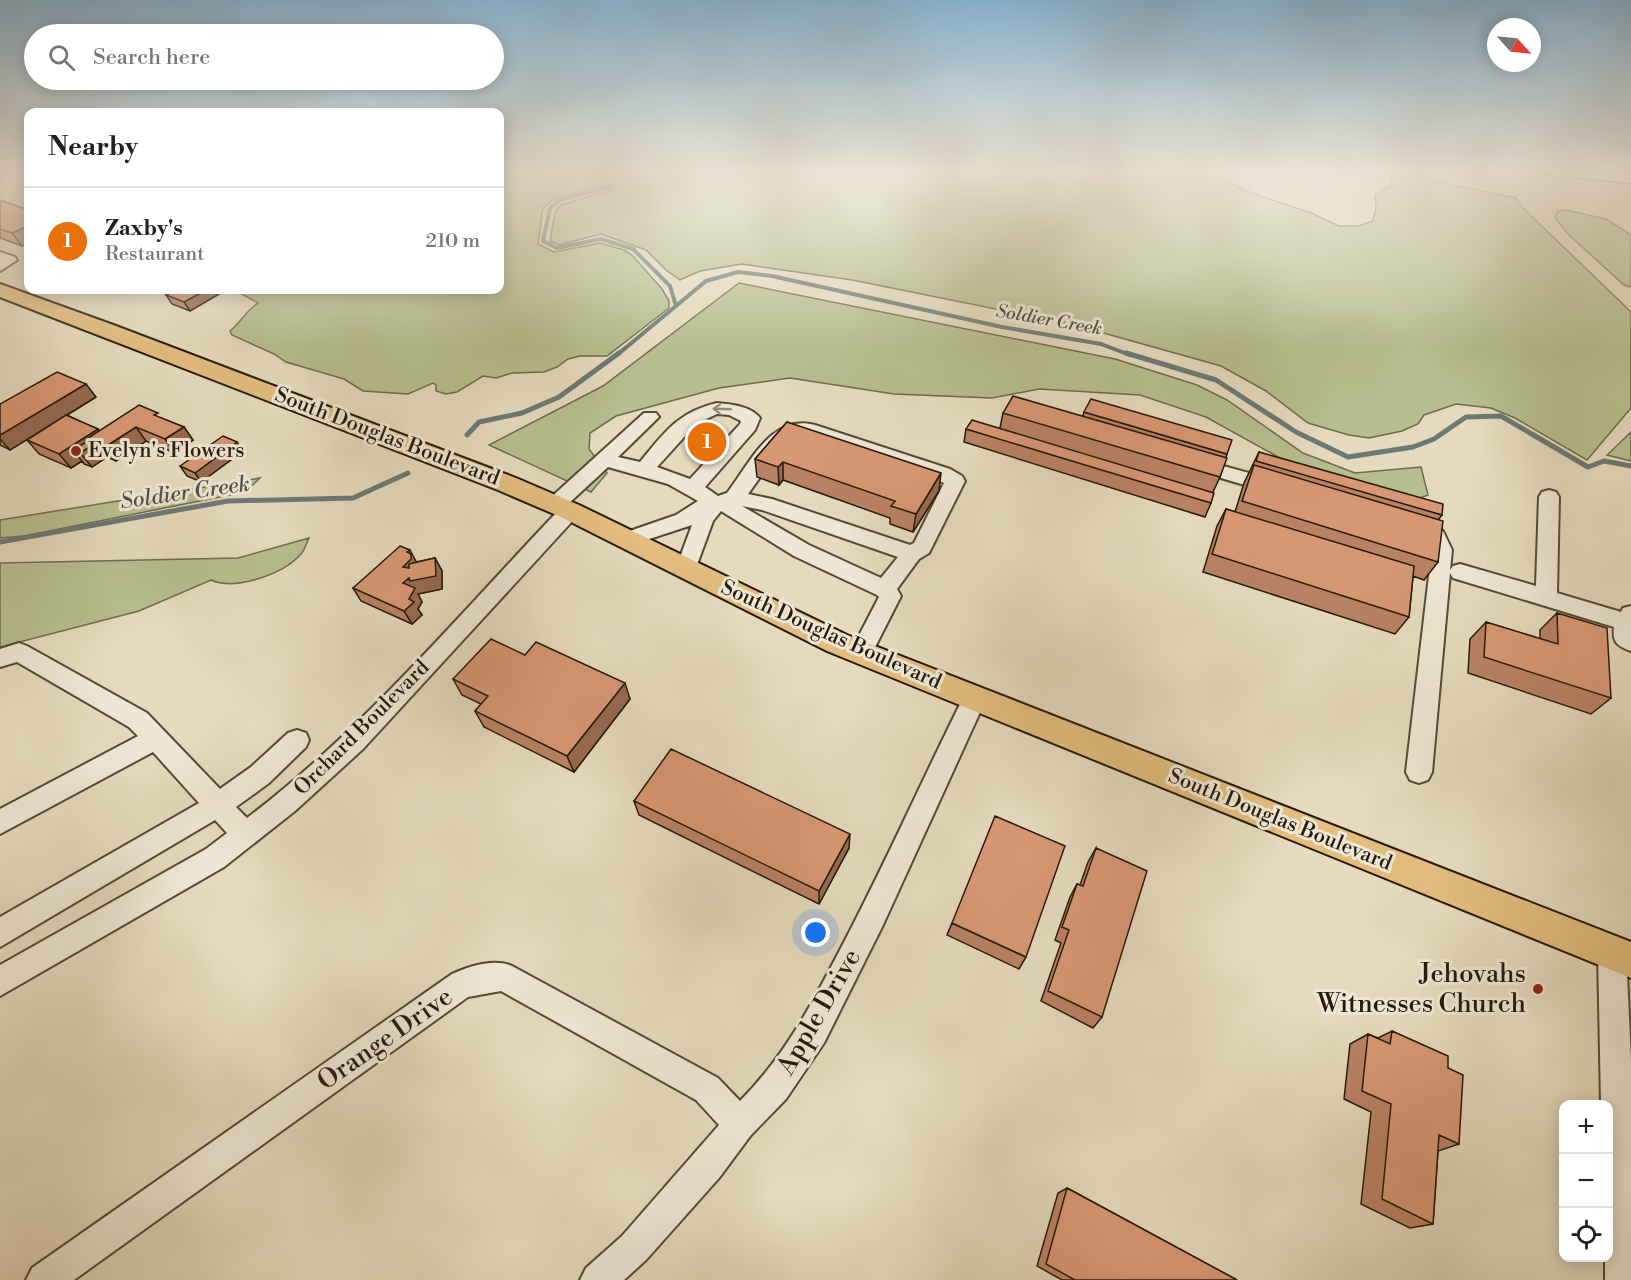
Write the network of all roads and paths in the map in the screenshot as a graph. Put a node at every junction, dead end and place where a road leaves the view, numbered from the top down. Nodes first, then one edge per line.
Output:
1 (0, 256) edge
2 (0, 266) edge
3 (0, 290) edge
4 (650, 417) dead end
5 (1180, 459) edge
6 (606, 460) junction
7 (644, 470) junction
8 (693, 488) junction
9 (1294, 493) edge
10 (1549, 497) dead end
11 (716, 507) junction
12 (563, 508) junction
13 (1397, 523) edge
14 (628, 540) junction
15 (912, 554) junction
16 (687, 568) junction
17 (1460, 572) dead end
18 (885, 589) junction
19 (1546, 597) junction
20 (1630, 626) edge
21 (861, 653) junction
22 (0, 658) edge
23 (974, 699) junction
24 (156, 739) junction
25 (297, 740) dead end
26 (1419, 772) dead end
27 (218, 806) junction
28 (0, 822) edge
29 (245, 834) junction
30 (0, 933) edge
31 (1622, 956) edge
32 (0, 981) edge
33 (740, 1124) junction
34 (44, 1280) edge
35 (598, 1280) edge
36 (1623, 1280) edge

1 - 2 street
3 - 12 main road, South Douglas Boulevard
4 - 6 street, Orchard Boulevard
5 - 9 street
6 - 7 street
6 - 12 street, Orchard Boulevard
7 - 8 street
8 -> 7 street
8 - 11 street
10 - 19 street
11 - 14 street
11 - 15 street
11 - 15 street
11 - 16 street
11 - 18 street
12 - 14 main road, South Douglas Boulevard
12 - 29 street, Orchard Boulevard
13 - 26 street
14 - 16 main road, South Douglas Boulevard
15 - 18 street
16 - 21 main road, South Douglas Boulevard
17 - 19 street
18 - 21 street
19 - 20 street
21 - 23 main road, South Douglas Boulevard
22 - 24 street
23 - 31 main road, South Douglas Boulevard
23 - 33 street, Apple Drive
24 - 27 street
24 - 28 street
25 - 27 street
27 - 29 street
27 - 30 street
29 - 32 street, Orchard Boulevard
31 - 36 street
33 - 34 street, Orange Drive
33 - 35 street, Apple Drive

